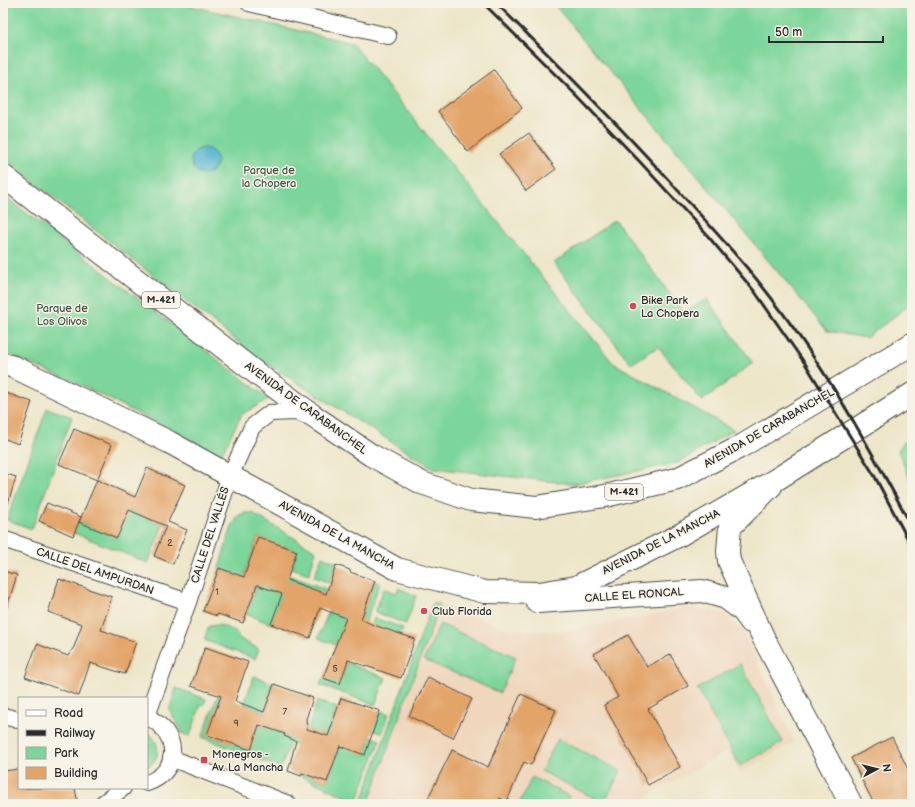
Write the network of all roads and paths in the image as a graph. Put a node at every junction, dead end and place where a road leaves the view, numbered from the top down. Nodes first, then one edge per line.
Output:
1 (249, 3) edge
2 (388, 36) dead end
3 (3, 176) edge
4 (912, 344) edge
5 (3, 364) edge
6 (912, 394) edge
7 (321, 422) junction
8 (230, 476) junction
9 (777, 479) junction
10 (3, 539) edge
11 (485, 592) junction
12 (188, 602) junction
13 (764, 640) junction
14 (148, 713) edge
15 (3, 716) edge
16 (148, 717) edge
17 (18, 720) edge
18 (171, 758) junction
19 (148, 782) edge
20 (122, 789) edge
21 (102, 804) edge
22 (288, 804) edge
23 (851, 804) edge

1 - 2 street
3 - 7 main road, AVENIDA DE CARABANCHEL / M-421
4 - 7 main road, AVENIDA DE CARABANCHEL / M-421
5 - 8 main road, AVENIDA DE LA MANCHA
6 - 9 main road, AVENIDA DE LA MANCHA
7 - 8 street, CALLE DEL VALLÉS
8 - 11 main road, AVENIDA DE LA MANCHA
8 - 12 street, CALLE DEL VALLÉS
9 - 11 main road, AVENIDA DE LA MANCHA
9 - 13 main road, CALLE EL RONCAL
10 - 12 street, CALLE DEL AMPURDAN
11 - 13 main road, CALLE EL RONCAL
12 - 14 street, CALLE DEL VALLÉS
13 - 23 main road, CALLE EL RONCAL
15 - 17 street
16 - 18 street
18 - 19 street
18 - 22 street
20 - 21 street

